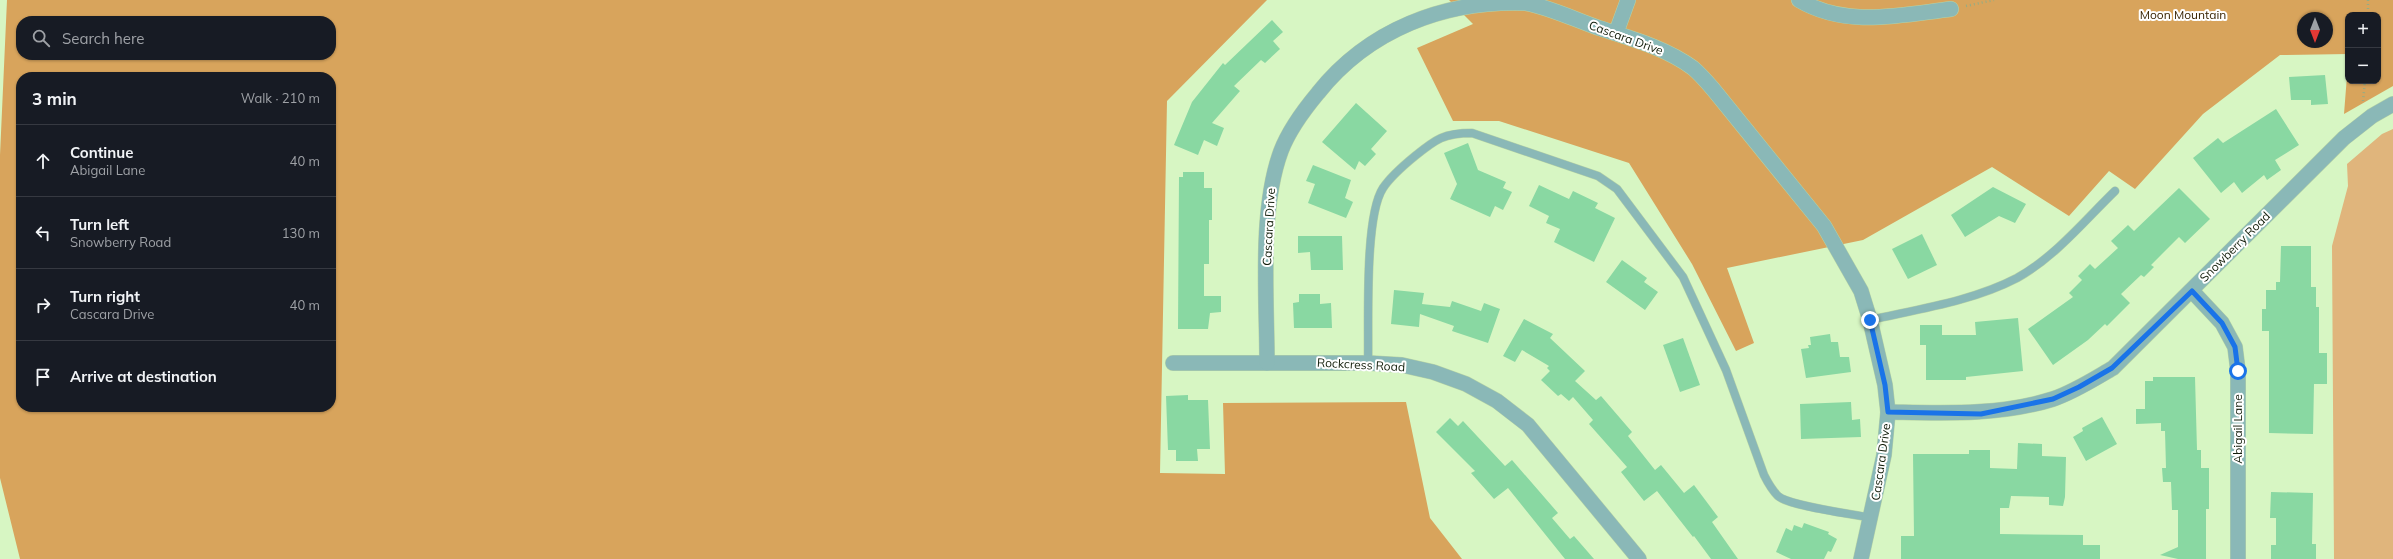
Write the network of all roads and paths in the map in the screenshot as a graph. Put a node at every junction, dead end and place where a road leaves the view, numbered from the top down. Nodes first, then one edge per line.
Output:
1 (1628, 0) edge
2 (1799, 0) edge
3 (1994, 0) edge
4 (2368, 0) edge
5 (1951, 9) joint
6 (2368, 12) edge
7 (1616, 34) junction
8 (2365, 84) edge
9 (2363, 101) dead end
10 (2393, 104) edge
11 (2115, 191) dead end
12 (2192, 291) junction
13 (1870, 320) junction
14 (1267, 362) junction
15 (1173, 363) dead end
16 (1368, 363) junction
17 (1888, 412) junction
18 (1871, 518) junction
19 (1639, 559) edge
20 (1861, 559) edge
21 (2238, 559) edge

1 - 7 street
2 - 5 street
3 - 5 path
4 - 6 path
7 - 13 street, Cascara Drive
7 - 14 street, Cascara Drive
8 - 9 path
10 - 12 street, Snowberry Road
11 - 13 lane
12 - 17 street, Snowberry Road
12 - 21 street, Abigail Lane
13 - 17 street, Cascara Drive
14 - 15 street, Rockcress Road
14 - 16 street, Rockcress Road
16 - 18 lane
16 - 19 street, Rockcress Road
17 - 18 street, Cascara Drive
18 - 20 street, Cascara Drive

